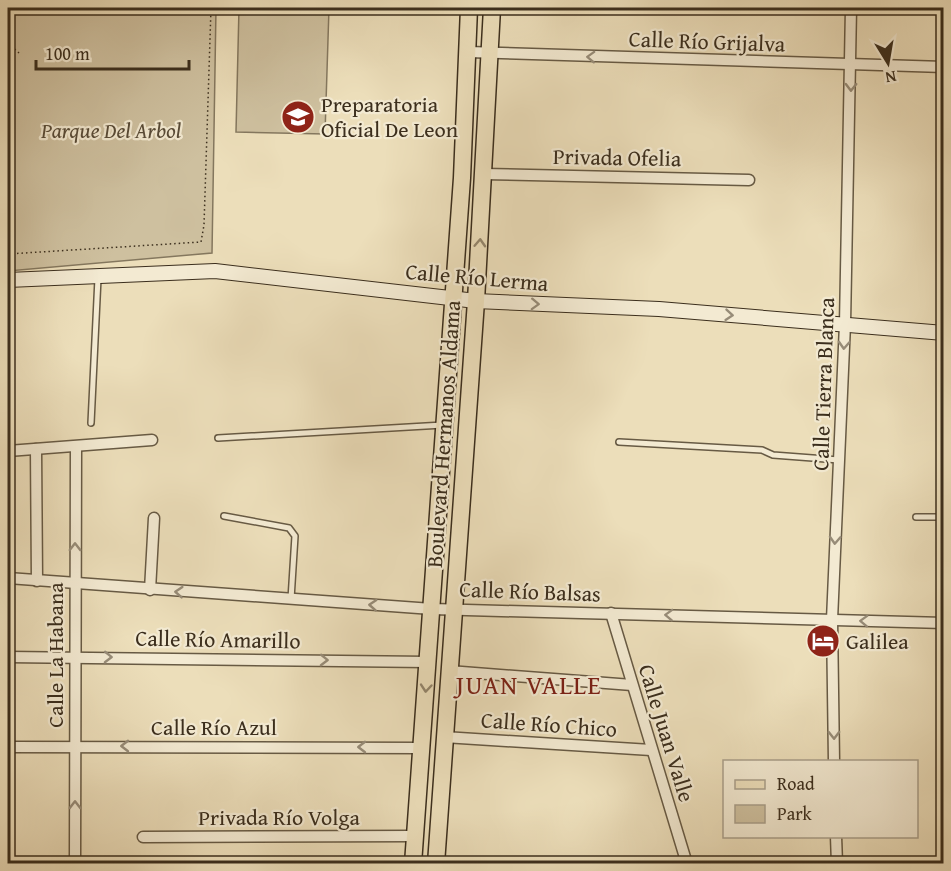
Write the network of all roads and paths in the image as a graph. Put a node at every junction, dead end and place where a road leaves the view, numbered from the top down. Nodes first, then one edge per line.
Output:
1 (211, 8) edge
2 (470, 8) edge
3 (492, 8) edge
4 (851, 8) edge
5 (8, 43) edge
6 (468, 52) junction
7 (19, 53) dead end
8 (491, 53) junction
9 (851, 66) junction
10 (944, 67) edge
11 (484, 174) junction
12 (749, 180) dead end
13 (8, 254) edge
14 (98, 274) junction
15 (8, 280) edge
16 (454, 298) junction
17 (476, 301) junction
18 (845, 324) junction
19 (944, 333) edge
20 (91, 423) dead end
21 (445, 425) junction
22 (218, 438) dead end
23 (152, 440) dead end
24 (619, 442) dead end
25 (76, 447) junction
26 (36, 449) junction
27 (8, 451) edge
28 (839, 460) junction
29 (224, 516) dead end
30 (916, 517) dead end
31 (944, 517) edge
32 (154, 518) dead end
33 (8, 578) edge
34 (37, 581) junction
35 (75, 585) junction
36 (150, 590) junction
37 (291, 599) junction
38 (453, 608) junction
39 (432, 609) junction
40 (611, 613) junction
41 (832, 620) junction
42 (944, 623) edge
43 (8, 657) edge
44 (75, 657) junction
45 (428, 662) junction
46 (449, 670) junction
47 (632, 685) junction
48 (444, 737) junction
49 (75, 746) junction
50 (8, 747) edge
51 (421, 748) junction
52 (651, 750) junction
53 (834, 760) edge
54 (415, 836) junction
55 (143, 837) dead end
56 (836, 838) edge
57 (75, 864) edge
58 (413, 864) edge
59 (436, 864) edge
60 (687, 864) edge
61 (837, 864) edge

1 - 13 path
2 - 6 main road, Boulevard Hermanos Aldama
3 - 8 main road, Boulevard Hermanos Aldama
4 - 9 street, Calle Tierra Blanca
5 - 7 path
6 - 8 street, Calle Río Grijalva
6 - 16 main road, Boulevard Hermanos Aldama
9 -> 8 street, Calle Río Grijalva
8 - 11 main road, Boulevard Hermanos Aldama
9 - 10 street, Calle Río Grijalva
9 -> 18 street, Calle Tierra Blanca
11 - 12 street, Privada Ofelia
17 -> 11 main road, Boulevard Hermanos Aldama
14 - 15 street, Calle Río Lerma
14 - 16 street, Calle Río Lerma
14 - 20 lane
16 - 17 street, Calle Río Lerma
16 - 21 main road, Boulevard Hermanos Aldama
17 -> 18 street, Calle Río Lerma
17 - 38 main road, Boulevard Hermanos Aldama
18 - 19 street, Calle Río Lerma
18 -> 28 street, Calle Tierra Blanca
21 - 22 lane
21 - 39 main road, Boulevard Hermanos Aldama
23 - 25 street
24 - 28 lane
25 - 26 street
35 -> 25 street, Calle La Habana
26 - 27 street
26 - 34 street
28 -> 41 street, Calle Tierra Blanca
29 - 37 lane
30 - 31 lane
32 - 36 street
33 - 34 street, Calle Río Balsas
34 - 35 street, Calle Río Balsas
35 - 36 street, Calle Río Balsas
35 - 44 street, Calle La Habana
37 -> 36 street, Calle Río Balsas
39 -> 37 street, Calle Río Balsas
38 - 39 street, Calle Río Balsas
38 - 40 street, Calle Río Balsas
38 - 46 main road, Boulevard Hermanos Aldama
39 - 45 main road, Boulevard Hermanos Aldama
41 -> 40 street, Calle Río Balsas
40 - 47 street, Calle Juan Valle
42 -> 41 street, Calle Río Balsas
41 -> 53 street, Calle Tierra Blanca
43 - 44 street, Calle Río Amarillo
44 -> 45 street, Calle Río Amarillo
44 - 49 street, Calle La Habana
45 -> 51 main road, Boulevard Hermanos Aldama
46 - 47 street
46 - 48 main road, Boulevard Hermanos Aldama
47 - 52 street, Calle Juan Valle
48 - 52 street, Calle Río Chico
48 - 59 main road, Boulevard Hermanos Aldama
49 - 50 street, Calle Río Azul
51 -> 49 street, Calle Río Azul
57 -> 49 street, Calle La Habana
51 - 54 main road, Boulevard Hermanos Aldama
52 - 60 street, Calle Juan Valle
54 - 55 street, Privada Río Volga
54 - 58 main road, Boulevard Hermanos Aldama
56 - 61 street

